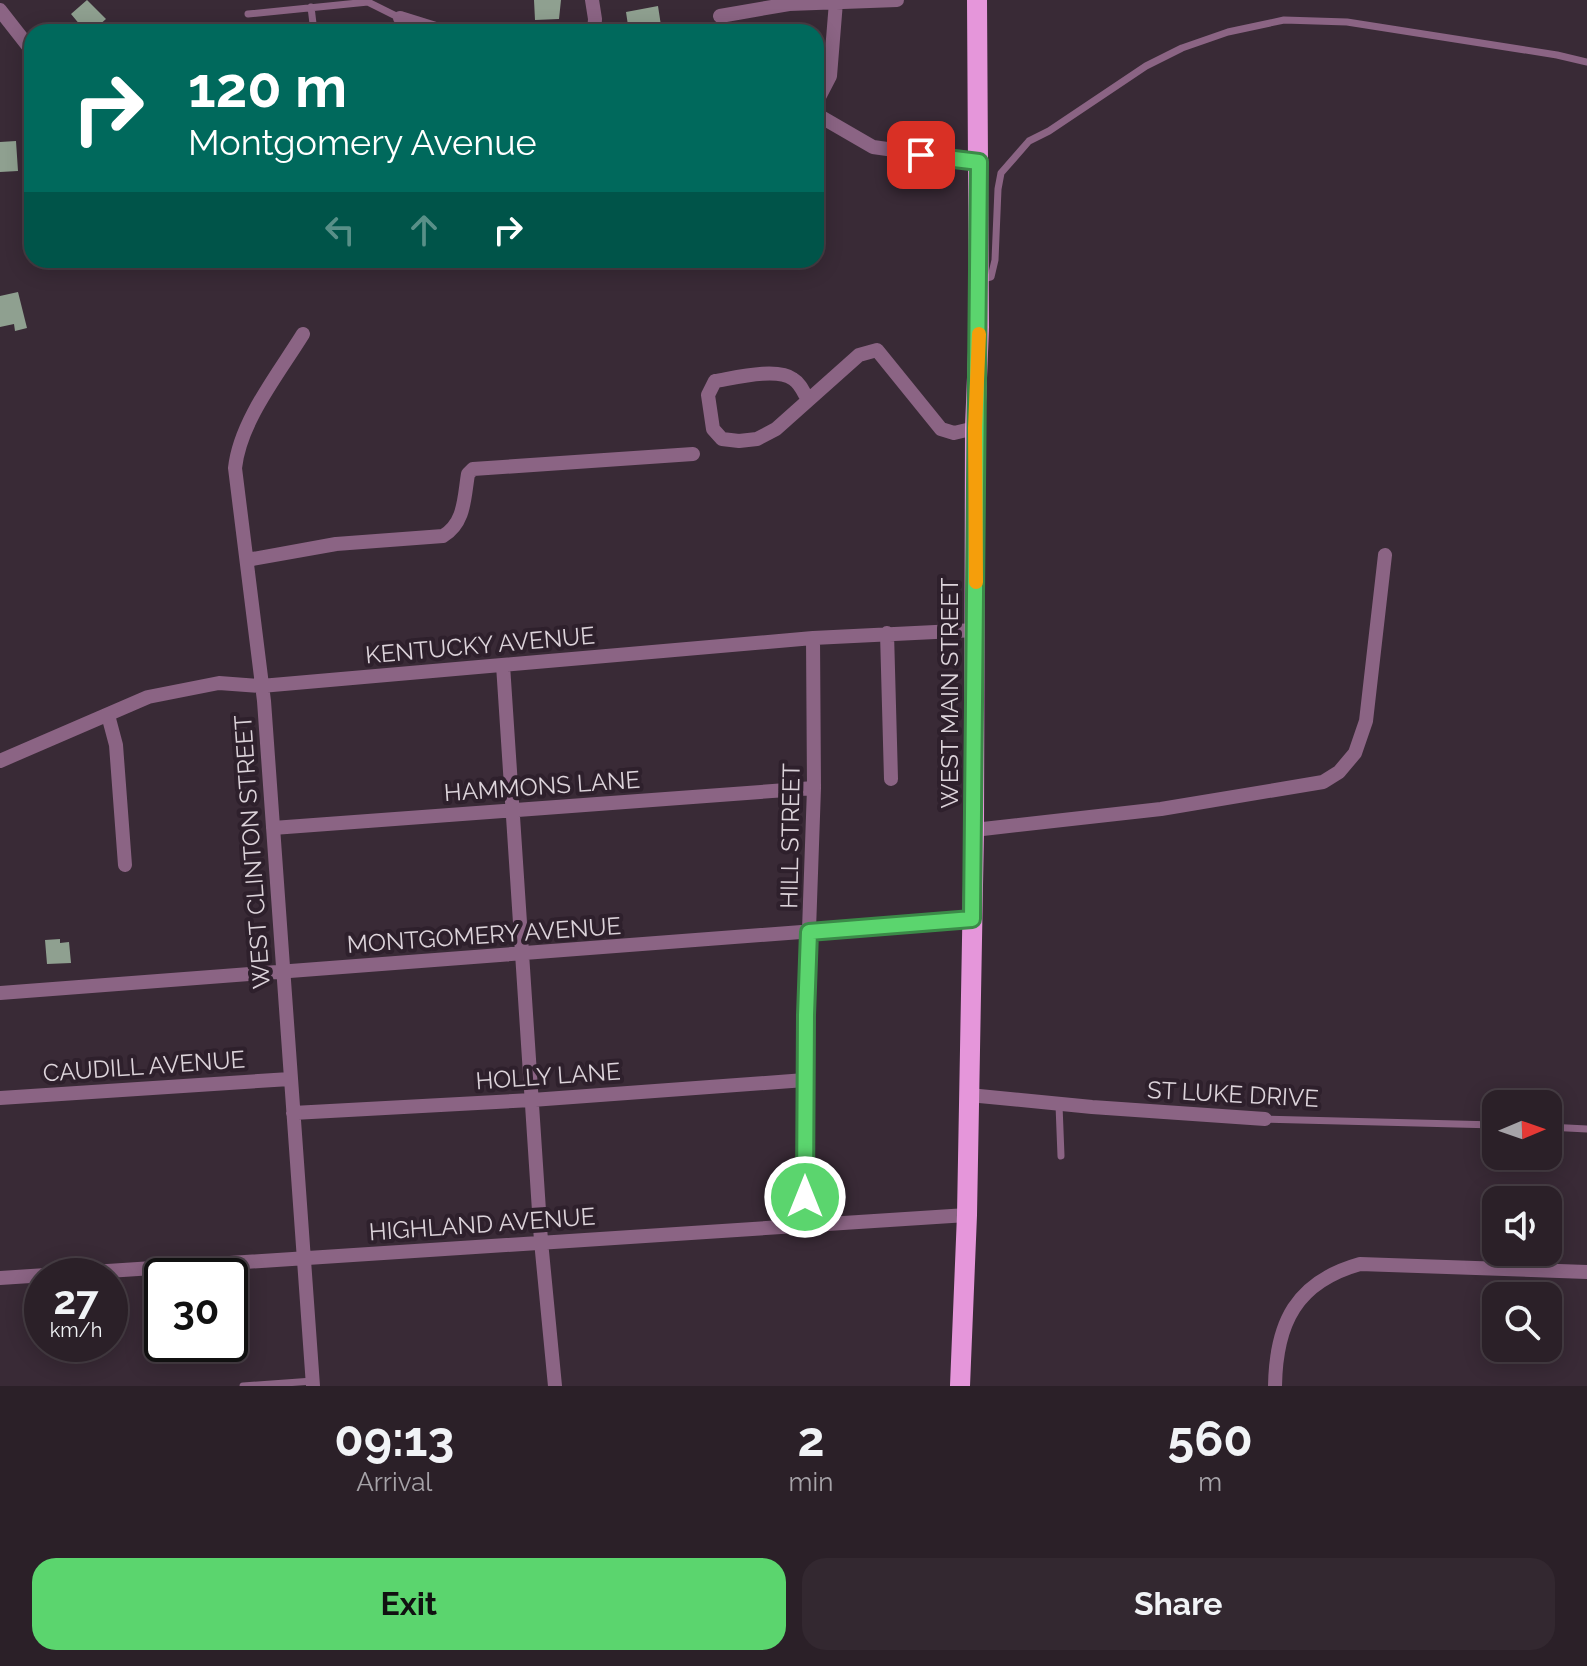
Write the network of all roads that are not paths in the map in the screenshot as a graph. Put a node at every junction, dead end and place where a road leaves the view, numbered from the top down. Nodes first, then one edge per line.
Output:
1 (592, 0) edge
2 (897, 0) edge
3 (977, 0) edge
4 (836, 2) junction
5 (305, 5) edge
6 (0, 10) edge
7 (248, 14) dead end
8 (720, 16) dead end
9 (400, 18) joint
10 (311, 24) edge
11 (419, 24) edge
12 (595, 24) edge
13 (24, 41) edge
14 (1587, 62) edge
15 (824, 88) edge
16 (824, 119) edge
17 (979, 162) junction
18 (979, 281) junction
19 (303, 334) dead end
20 (808, 400) junction
21 (975, 428) junction
22 (693, 454) dead end
23 (1385, 555) dead end
24 (247, 560) junction
25 (976, 630) junction
26 (887, 633) junction
27 (813, 638) junction
28 (503, 665) junction
29 (261, 686) junction
30 (108, 715) junction
31 (1, 760) edge
32 (891, 779) dead end
33 (814, 788) junction
34 (512, 811) junction
35 (273, 828) junction
36 (974, 830) junction
37 (125, 865) dead end
38 (972, 919) junction
39 (809, 932) junction
40 (522, 954) junction
41 (283, 972) junction
42 (0, 993) edge
43 (290, 1079) junction
44 (805, 1080) junction
45 (969, 1095) junction
46 (0, 1098) edge
47 (532, 1100) junction
48 (1059, 1105) junction
49 (293, 1113) junction
50 (1265, 1119) joint
51 (1482, 1125) edge
52 (1562, 1128) edge
53 (1587, 1129) edge
54 (1061, 1156) dead end
55 (967, 1215) junction
56 (806, 1227) junction
57 (541, 1241) junction
58 (304, 1259) junction
59 (1587, 1272) edge
60 (0, 1278) edge
61 (313, 1383) edge
62 (243, 1386) edge
63 (555, 1386) edge
64 (960, 1386) edge
65 (1275, 1386) edge

1 - 12 street
2 - 4 street
3 - 17 main road, WEST MAIN STREET
4 - 8 street
4 - 15 street
5 - 7 lane
5 - 9 lane
5 - 10 lane
6 - 13 street
9 - 11 street
14 - 18 lane
16 - 17 street
17 - 18 main road, WEST MAIN STREET
18 - 21 main road, WEST MAIN STREET
19 - 24 street, WEST CLINTON STREET
20 - 20 street
20 - 21 street
21 - 25 main road, WEST MAIN STREET
22 - 24 street
23 - 36 street
24 - 29 street, WEST CLINTON STREET
25 - 26 street, KENTUCKY AVENUE
25 - 36 main road, WEST MAIN STREET
26 - 27 street, KENTUCKY AVENUE
26 - 32 street
27 - 28 street, KENTUCKY AVENUE
27 - 33 street, HILL STREET
28 - 29 street, KENTUCKY AVENUE
28 - 34 street
29 - 30 street, KENTUCKY AVENUE
29 - 35 street, WEST CLINTON STREET
30 - 31 street, KENTUCKY AVENUE
30 - 37 street
33 - 34 street, HAMMONS LANE
33 - 39 street, HILL STREET
34 - 35 street, HAMMONS LANE
34 - 40 street
35 - 41 street, WEST CLINTON STREET
36 - 38 main road, WEST MAIN STREET
38 - 39 street, MONTGOMERY AVENUE
38 - 45 main road, WEST MAIN STREET
39 - 40 street, MONTGOMERY AVENUE
39 - 44 street, HILL STREET
40 - 41 street, MONTGOMERY AVENUE
40 - 47 street
41 - 42 street, MONTGOMERY AVENUE
41 - 43 street, WEST CLINTON STREET
43 - 46 street, CAUDILL AVENUE
43 - 49 street, WEST CLINTON STREET
44 - 47 street, HOLLY LANE
44 - 56 street, HILL STREET
45 - 48 street, ST LUKE DRIVE
45 - 55 main road, WEST MAIN STREET
47 - 49 street, HOLLY LANE
47 - 57 street
48 - 50 street, ST LUKE DRIVE
48 - 54 lane
49 - 58 street, WEST CLINTON STREET
50 - 51 lane, ST LUKE DRIVE
52 - 53 lane
55 - 56 street, HIGHLAND AVENUE
55 - 64 main road, WEST MAIN STREET
56 - 57 street, HIGHLAND AVENUE
57 - 58 street, HIGHLAND AVENUE
57 - 63 street
58 - 60 street, HIGHLAND AVENUE
58 - 61 street, WEST CLINTON STREET
59 - 65 street
61 - 62 lane

